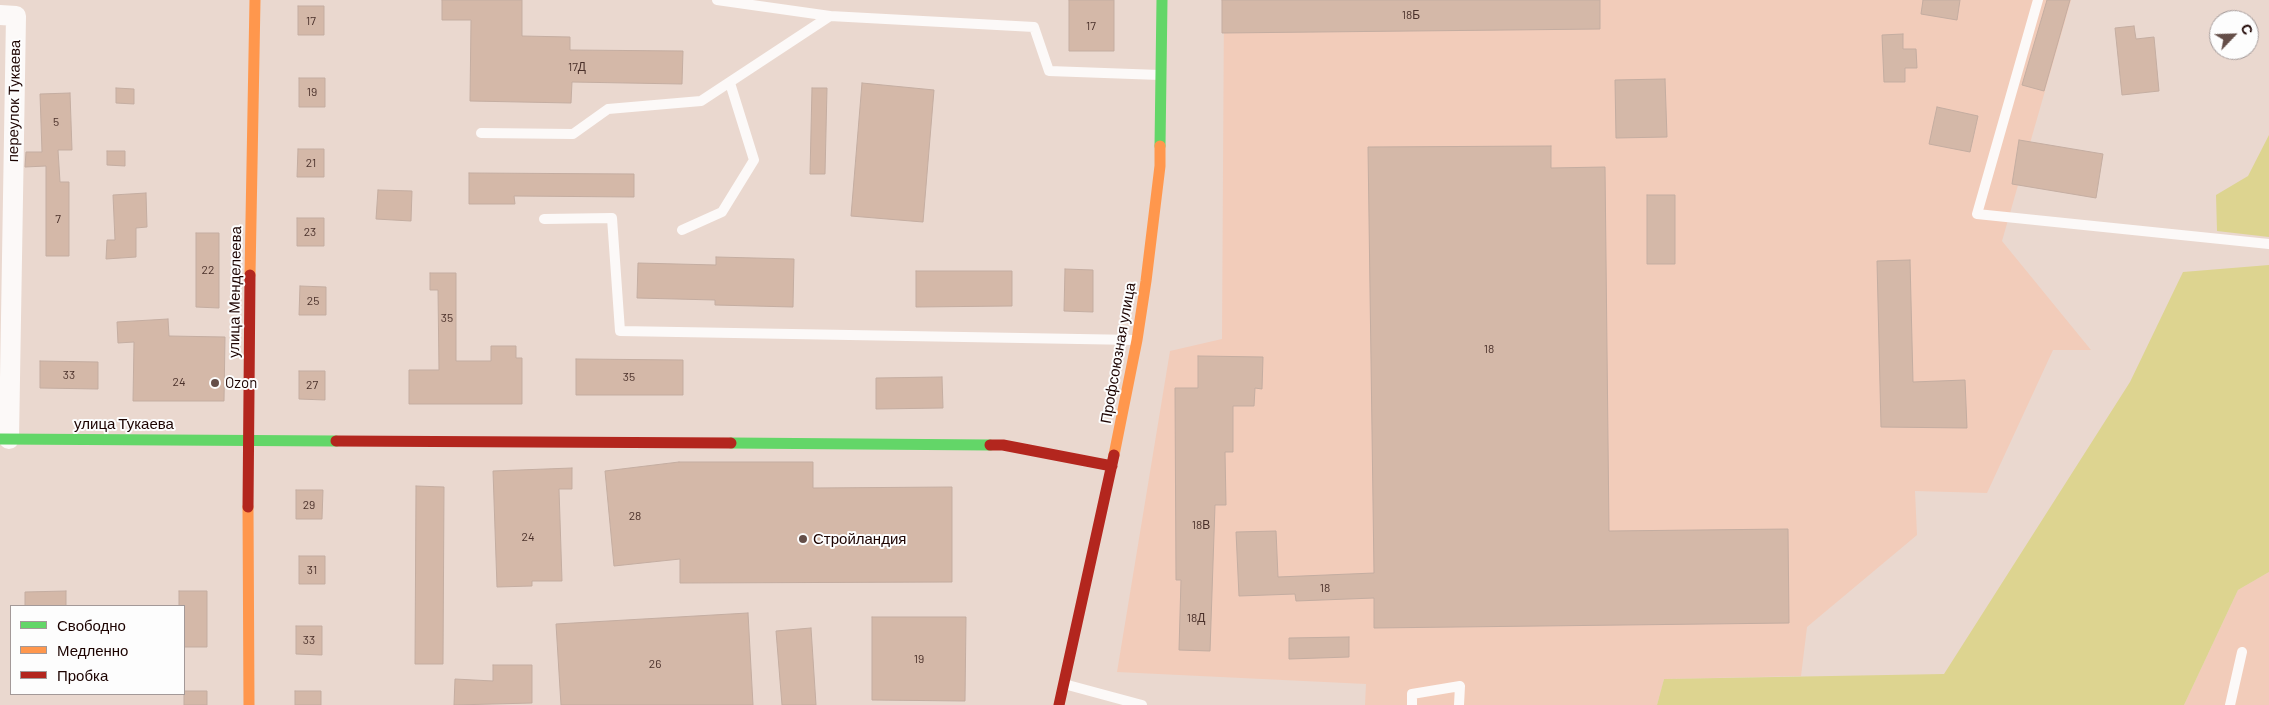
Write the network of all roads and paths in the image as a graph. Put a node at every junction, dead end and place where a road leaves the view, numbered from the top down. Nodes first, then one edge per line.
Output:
1 (255, 0) edge
2 (717, 0) edge
3 (1162, 0) edge
4 (2038, 0) edge
5 (0, 15) edge
6 (830, 16) junction
7 (1161, 75) junction
8 (730, 82) junction
9 (481, 133) dead end
10 (544, 220) dead end
11 (682, 230) dead end
12 (6, 233) edge
13 (2269, 244) edge
14 (1137, 340) junction
15 (4, 439) edge
16 (247, 439) junction
17 (1112, 466) junction
18 (2242, 652) dead end
19 (1063, 684) junction
20 (249, 705) edge
21 (1059, 705) edge
22 (1142, 705) edge
23 (1412, 705) edge
24 (1459, 705) edge
25 (2230, 705) edge

1 - 16 street, улица Менделеева
2 - 6 lane
3 - 7 street, Профсоюзная улица
4 - 13 lane
5 - 12 street, переулок Тукаева
6 - 7 lane
6 - 8 lane
7 - 14 street, Профсоюзная улица
8 - 9 lane
8 - 11 lane
10 - 14 lane
12 - 15 street, переулок Тукаева
14 - 17 street, Профсоюзная улица
15 - 16 street, улица Тукаева
16 - 17 street, улица Тукаева
16 - 20 street, улица Менделеева
17 - 19 street, Профсоюзная улица
18 - 25 lane
19 - 21 street, Профсоюзная улица
19 - 22 lane
23 - 24 lane

